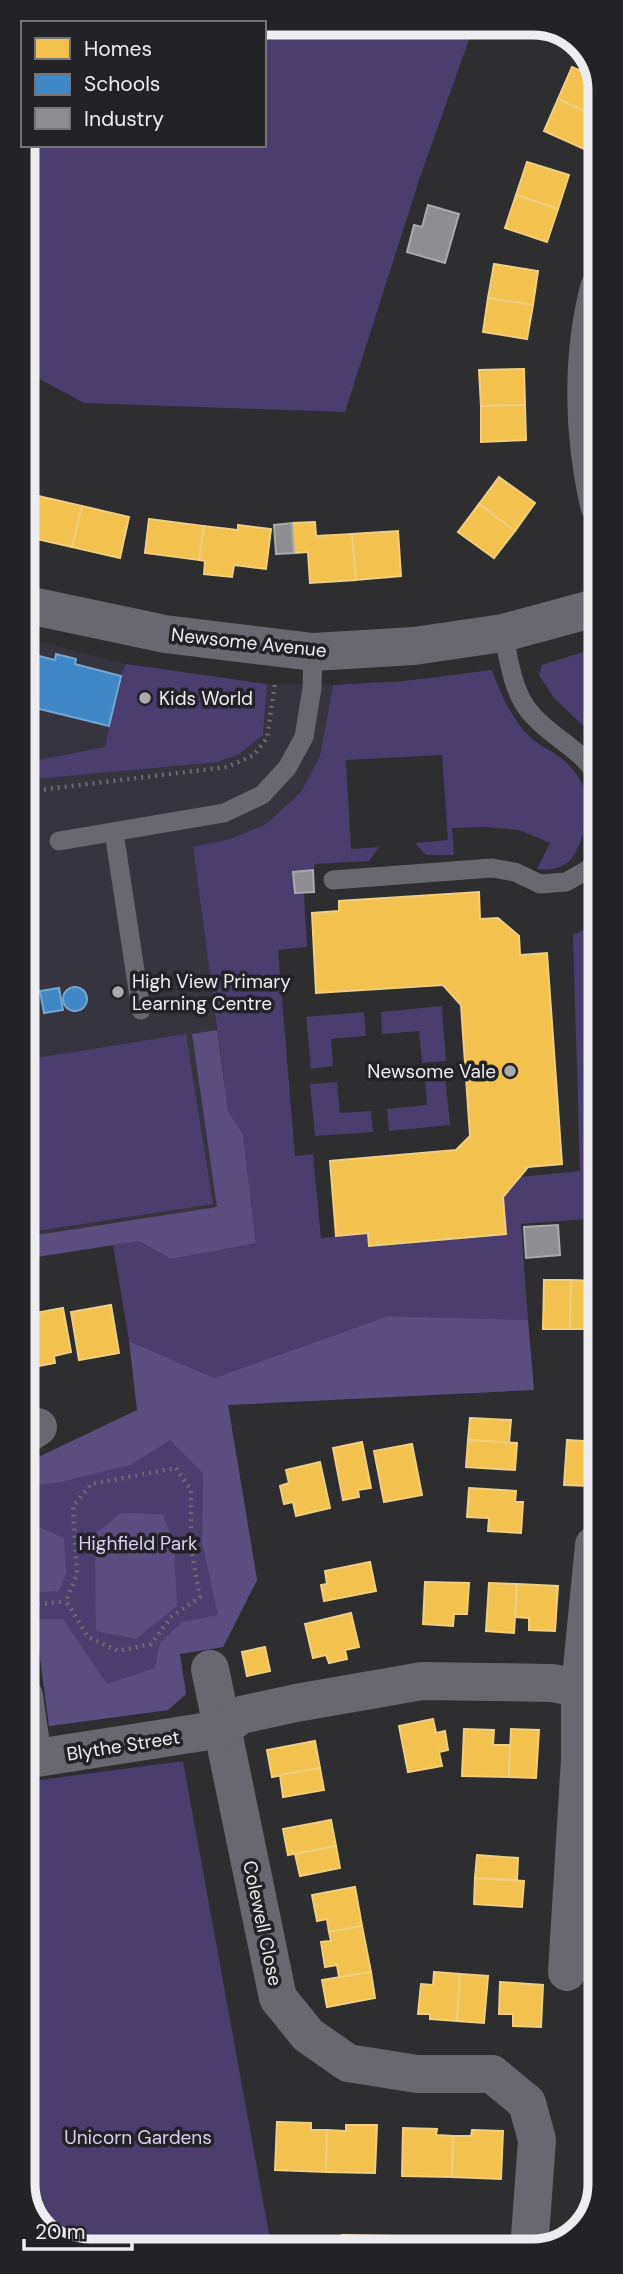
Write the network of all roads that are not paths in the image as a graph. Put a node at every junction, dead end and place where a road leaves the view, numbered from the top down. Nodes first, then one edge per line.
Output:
1 (588, 362) edge
2 (588, 408) edge
3 (35, 607) edge
4 (588, 610) edge
5 (503, 633) junction
6 (297, 650) junction
7 (588, 765) edge
8 (114, 832) junction
9 (59, 841) dead end
10 (588, 871) edge
11 (333, 880) dead end
12 (141, 1010) dead end
13 (588, 1606) edge
14 (210, 1669) dead end
15 (580, 1688) junction
16 (222, 1729) junction
17 (35, 1758) edge
18 (579, 1956) edge
19 (530, 2239) edge

1 - 2 street
3 - 6 street, Newsome Avenue
4 - 5 street, Newsome Avenue
5 - 6 street, Newsome Avenue
5 - 7 lane
6 - 8 lane
8 - 9 lane
8 - 12 lane
10 - 11 lane
13 - 15 street
14 - 16 street, Colewell Close
15 - 16 street, Blythe Street
15 - 18 street
16 - 17 street, Blythe Street
16 - 19 street, Colewell Close

